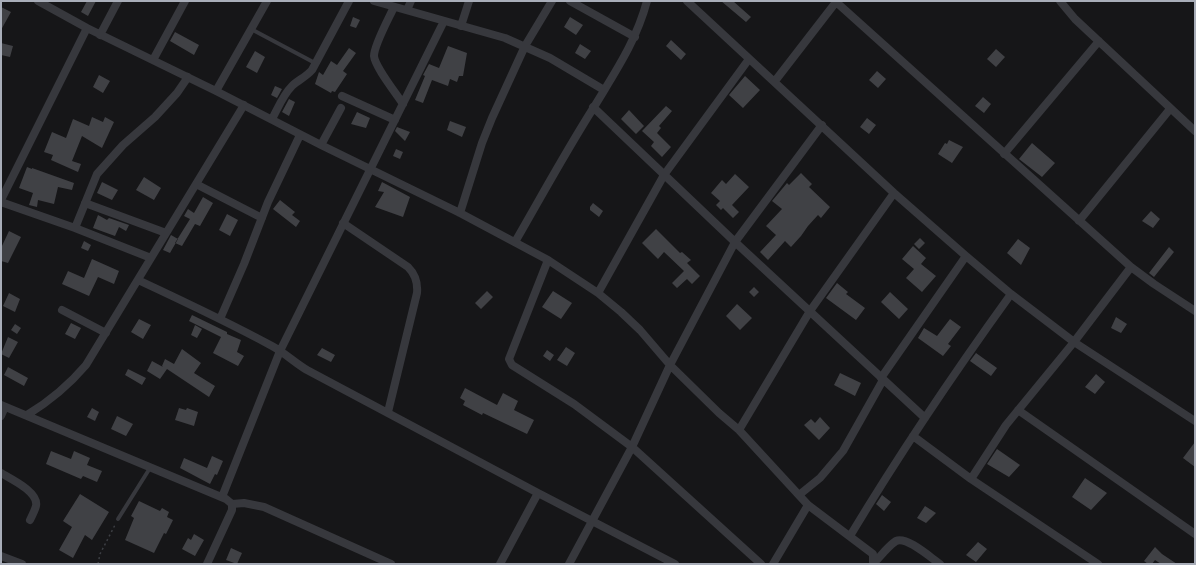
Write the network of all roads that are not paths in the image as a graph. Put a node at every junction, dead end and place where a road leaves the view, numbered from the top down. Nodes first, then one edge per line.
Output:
1 (38, 1) edge
2 (118, 1) edge
3 (185, 1) edge
4 (267, 1) edge
5 (349, 1) edge
6 (374, 1) edge
7 (411, 1) edge
8 (469, 1) edge
9 (552, 1) edge
10 (570, 1) edge
11 (647, 1) edge
12 (687, 1) edge
13 (836, 1) edge
14 (1060, 1) edge
15 (394, 7) junction
16 (407, 10) junction
17 (444, 21) junction
18 (461, 26) junction
19 (88, 28) junction
20 (251, 29) junction
21 (100, 34) junction
22 (635, 37) junction
23 (1099, 41) junction
24 (524, 46) junction
25 (749, 59) junction
26 (153, 60) junction
27 (315, 63) junction
28 (188, 77) junction
29 (775, 81) junction
30 (604, 90) junction
31 (216, 91) junction
32 (342, 96) dead end
33 (403, 104) junction
34 (244, 105) junction
35 (594, 107) junction
36 (341, 108) dead end
37 (1170, 109) junction
38 (272, 119) junction
39 (395, 120) junction
40 (822, 125) junction
41 (1195, 131) edge
42 (300, 134) junction
43 (321, 145) junction
44 (1004, 154) junction
45 (370, 169) junction
46 (664, 175) junction
47 (196, 184) junction
48 (894, 193) junction
49 (2, 197) edge
50 (85, 204) junction
51 (460, 213) junction
52 (262, 218) junction
53 (1079, 221) junction
54 (343, 223) junction
55 (75, 228) junction
56 (166, 233) junction
57 (515, 242) junction
58 (735, 242) junction
59 (966, 256) junction
60 (151, 258) junction
61 (548, 260) junction
62 (1131, 267) junction
63 (138, 280) junction
64 (598, 293) junction
65 (1010, 294) junction
66 (62, 310) dead end
67 (810, 311) junction
68 (1195, 311) edge
69 (220, 319) junction
70 (106, 333) junction
71 (1074, 342) junction
72 (280, 351) junction
73 (670, 365) junction
74 (882, 379) junction
75 (3, 406) edge
76 (1018, 410) junction
77 (388, 412) junction
78 (27, 415) junction
79 (1, 416) edge
80 (925, 418) junction
81 (1195, 421) edge
82 (739, 430) junction
83 (913, 436) junction
84 (632, 447) junction
85 (150, 468) junction
86 (1, 473) edge
87 (971, 479) junction
88 (538, 493) junction
89 (799, 495) junction
90 (222, 497) junction
91 (232, 504) junction
92 (808, 505) junction
93 (30, 520) dead end
94 (118, 520) road end
95 (593, 520) junction
96 (1195, 534) edge
97 (850, 536) junction
98 (1, 556) edge
99 (22, 564) edge
100 (207, 564) edge
101 (391, 564) edge
102 (500, 564) edge
103 (569, 564) edge
104 (675, 564) edge
105 (761, 564) edge
106 (773, 564) edge
107 (873, 564) edge
108 (940, 564) edge
109 (1098, 564) edge

1 - 19 street
2 - 21 street
3 - 26 street
4 - 20 street
5 - 27 street
6 - 15 street
7 - 16 street
8 - 18 street
9 - 24 street
10 - 22 street
11 - 22 street
12 - 25 street
13 - 29 street
13 - 44 street
14 - 23 street
15 - 16 street
15 - 33 street
16 - 17 street
17 - 18 street
17 - 33 street
18 - 24 street
19 - 21 street
19 - 49 street
20 - 27 lane
20 - 31 street
21 - 26 street
22 - 30 street
23 - 37 street
23 - 44 street
24 - 30 street
24 - 51 street
25 - 29 street
25 - 46 street
26 - 28 street
27 - 38 street
28 - 31 street
28 - 50 street
29 - 40 street
30 - 35 street
31 - 34 street
32 - 39 street
33 - 39 street
34 - 38 street
34 - 47 street
35 - 46 street
35 - 57 street
36 - 43 street
37 - 41 street
37 - 53 street
38 - 42 street
39 - 45 street
40 - 48 street
40 - 58 street
42 - 43 street
42 - 52 street
43 - 45 street
44 - 53 street
45 - 51 street
45 - 54 street
46 - 58 street
46 - 64 street
47 - 52 street
47 - 56 street
48 - 59 street
48 - 67 street
49 - 55 street
50 - 55 street
50 - 56 street
51 - 57 street
52 - 69 street
53 - 62 street
54 - 72 street
54 - 77 street
55 - 60 street
56 - 60 street
57 - 61 street
58 - 67 street
58 - 73 street
59 - 65 street
59 - 74 street
60 - 63 street
61 - 64 street
61 - 84 street
62 - 68 street
62 - 71 street
63 - 69 street
63 - 70 street
64 - 73 street
65 - 71 street
65 - 80 street
66 - 70 street
67 - 74 street
67 - 82 street
69 - 72 street
70 - 78 street
71 - 76 street
71 - 81 street
72 - 77 street
72 - 90 street
73 - 82 street
73 - 84 street
74 - 80 street
74 - 89 street
75 - 78 street
75 - 79 street
76 - 87 street
76 - 96 street
77 - 88 street
78 - 85 street
80 - 83 street
82 - 89 street
83 - 87 street
83 - 97 street
84 - 95 street
84 - 105 street
85 - 90 street
85 - 94 lane
86 - 93 street
87 - 109 street
88 - 95 street
88 - 102 street
89 - 92 street
90 - 91 street
91 - 100 street
91 - 101 street
92 - 97 street
92 - 106 street
95 - 103 street
95 - 104 street
97 - 107 street
98 - 99 street
107 - 108 street

